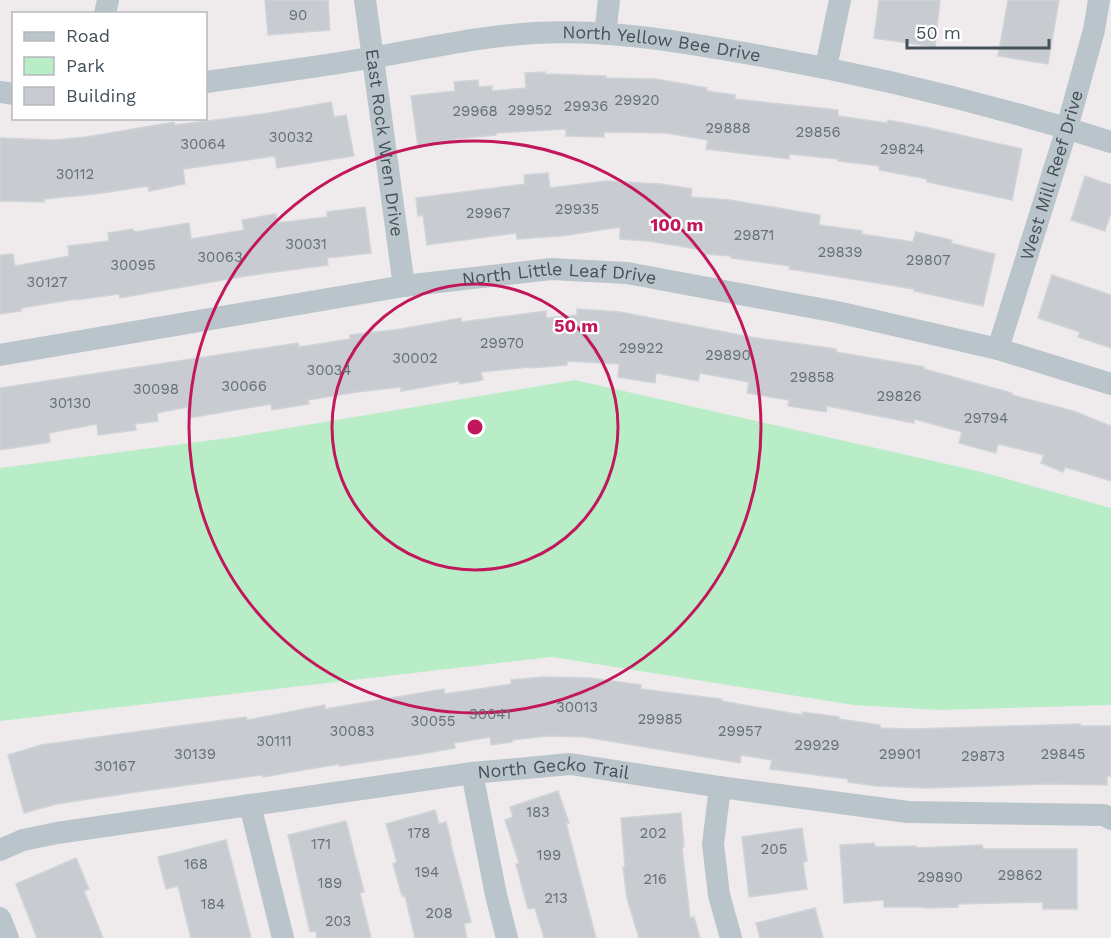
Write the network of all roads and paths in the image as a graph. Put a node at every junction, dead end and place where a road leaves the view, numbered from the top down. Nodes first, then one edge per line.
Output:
1 (365, 0) edge
2 (609, 0) edge
3 (840, 0) edge
4 (1099, 0) edge
5 (605, 34) junction
6 (372, 57) junction
7 (826, 67) junction
8 (207, 82) edge
9 (1067, 128) junction
10 (1111, 142) edge
11 (404, 286) junction
12 (998, 349) junction
13 (0, 355) edge
14 (1111, 384) edge
15 (472, 773) junction
16 (720, 787) junction
17 (250, 805) junction
18 (1111, 819) edge
19 (0, 850) edge
20 (0, 918) edge
21 (8, 938) edge
22 (283, 938) edge
23 (507, 938) edge
24 (731, 938) edge

1 - 6 street, East Rock Wren Drive
2 - 5 street
3 - 7 street
4 - 9 street, West Mill Reef Drive
5 - 6 street, North Yellow Bee Drive
5 - 7 street, North Yellow Bee Drive
6 - 8 street, North Yellow Bee Drive
6 - 11 street, East Rock Wren Drive
7 - 9 street, North Yellow Bee Drive
9 - 10 street, North Yellow Bee Drive
9 - 12 street, West Mill Reef Drive
11 - 12 street, North Little Leaf Drive
11 - 13 street, North Little Leaf Drive
12 - 14 street, North Little Leaf Drive
15 - 16 street, North Gecko Trail
15 - 17 street, North Gecko Trail
15 - 23 street
16 - 18 street, North Gecko Trail
16 - 24 street
17 - 19 street, North Gecko Trail
17 - 22 street
20 - 21 street

